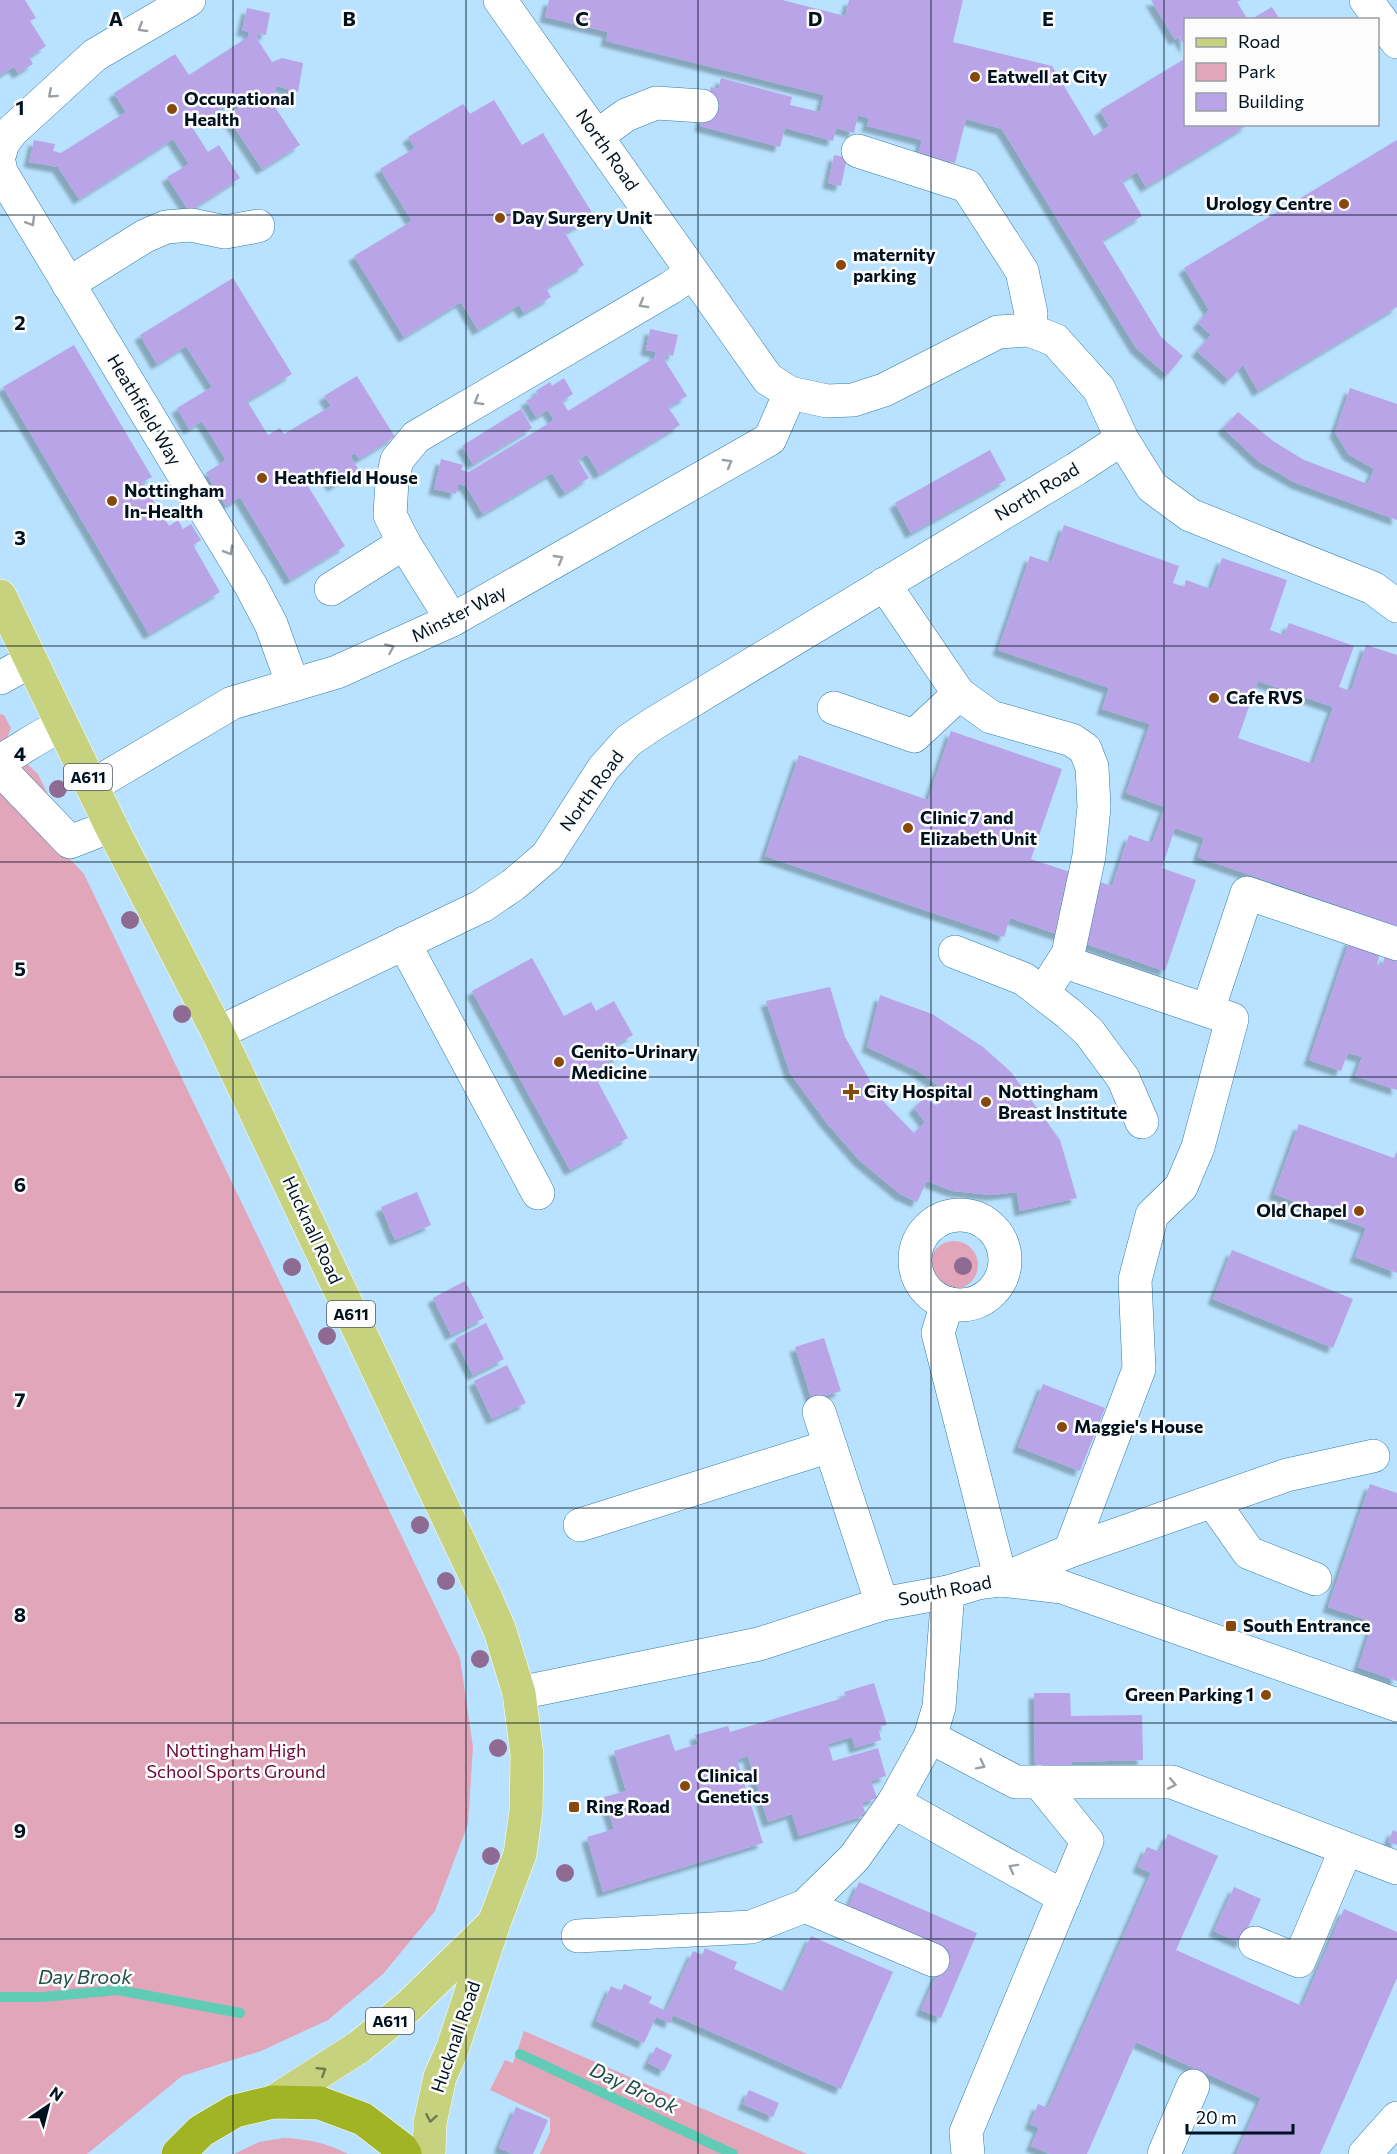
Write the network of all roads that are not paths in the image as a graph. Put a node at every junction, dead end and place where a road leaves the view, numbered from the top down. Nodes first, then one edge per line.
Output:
1 (189, 0) edge
2 (500, 0) edge
3 (1366, 0) edge
4 (1397, 42) edge
5 (702, 106) dead end
6 (597, 136) junction
7 (858, 151) dead end
8 (0, 153) edge
9 (0, 166) edge
10 (1, 172) edge
11 (258, 225) dead end
12 (692, 273) junction
13 (69, 284) junction
14 (1029, 330) junction
15 (790, 393) junction
16 (1122, 439) junction
17 (404, 543) junction
18 (884, 584) junction
19 (331, 589) dead end
20 (0, 596) edge
21 (1397, 606) edge
22 (452, 620) junction
23 (31, 661) junction
24 (0, 678) edge
25 (293, 685) junction
26 (960, 694) junction
27 (834, 708) dead end
28 (61, 726) junction
29 (0, 761) edge
30 (0, 769) edge
31 (92, 786) junction
32 (111, 826) junction
33 (404, 943) junction
34 (1397, 944) edge
35 (955, 952) dead end
36 (1065, 962) junction
37 (1043, 993) junction
38 (1208, 1010) junction
39 (218, 1033) junction
40 (1142, 1122) dead end
41 (538, 1193) dead end
42 (946, 1303) dead end
43 (819, 1412) dead end
44 (830, 1446) junction
45 (1373, 1456) dead end
46 (1213, 1502) junction
47 (580, 1525) dead end
48 (1070, 1551) junction
49 (1315, 1579) dead end
50 (1001, 1580) junction
51 (948, 1592) junction
52 (882, 1604) junction
53 (519, 1693) junction
54 (1397, 1705) edge
55 (930, 1737) junction
56 (1039, 1782) junction
57 (894, 1802) junction
58 (1346, 1848) junction
59 (1397, 1868) edge
60 (1064, 1897) junction
61 (805, 1906) junction
62 (494, 1923) junction
63 (578, 1936) dead end
64 (1255, 1943) dead end
65 (933, 1960) dead end
66 (1193, 2086) dead end
67 (273, 2102) junction
68 (1397, 2118) edge
69 (178, 2154) edge
70 (405, 2154) edge
71 (429, 2154) edge
72 (968, 2154) edge
73 (1164, 2154) edge
74 (1365, 2154) edge

1 -> 8 street
2 - 6 street, North Road
3 - 4 street
5 - 6 street
6 - 12 street, North Road
7 - 14 street
9 - 10 street
10 -> 13 street, Heathfield Way
11 - 13 street
12 - 15 street, North Road
12 -> 17 street
13 -> 25 street, Heathfield Way
14 - 15 street, North Road
14 - 16 street, North Road
22 -> 15 street, Minster Way
16 - 18 street, North Road
16 - 21 street
17 - 19 street
17 - 22 street
18 - 26 street
18 - 33 street, North Road
20 - 23 main road, Hucknall Road / A611
25 -> 22 street, Minster Way
23 - 24 street
23 - 28 main road, Hucknall Road / A611
25 - 31 street, Minster Way
26 - 27 street
26 - 36 street
28 - 29 street
28 - 31 main road, Hucknall Road / A611
30 - 32 street
31 - 32 main road, Hucknall Road / A611
32 - 39 main road, Hucknall Road / A611
33 - 39 street, North Road
33 - 41 street
34 - 38 street
35 - 37 street
36 - 37 street
36 - 38 street
37 - 40 street
38 - 48 street
39 - 53 main road, Hucknall Road / A611
42 - 50 street
43 - 44 street
44 - 47 street
44 - 52 street
45 - 46 street
46 - 48 street
46 - 49 street
48 - 50 street
50 - 51 street, South Road
50 - 54 street, South Road
51 - 52 street, South Road
51 - 55 street
52 - 53 street, South Road
53 - 62 main road, Hucknall Road / A611
55 -> 56 street
55 - 57 street
56 -> 58 street
56 - 60 street
60 -> 57 street
57 - 61 street
58 - 59 street
58 - 64 street
60 - 72 street
61 - 63 street
61 - 65 street
67 -> 62 main road, Hucknall Road / A611
62 -> 71 main road, Hucknall Road / A611
66 - 73 street
67 - 69 highway
67 - 70 highway
68 - 74 street

